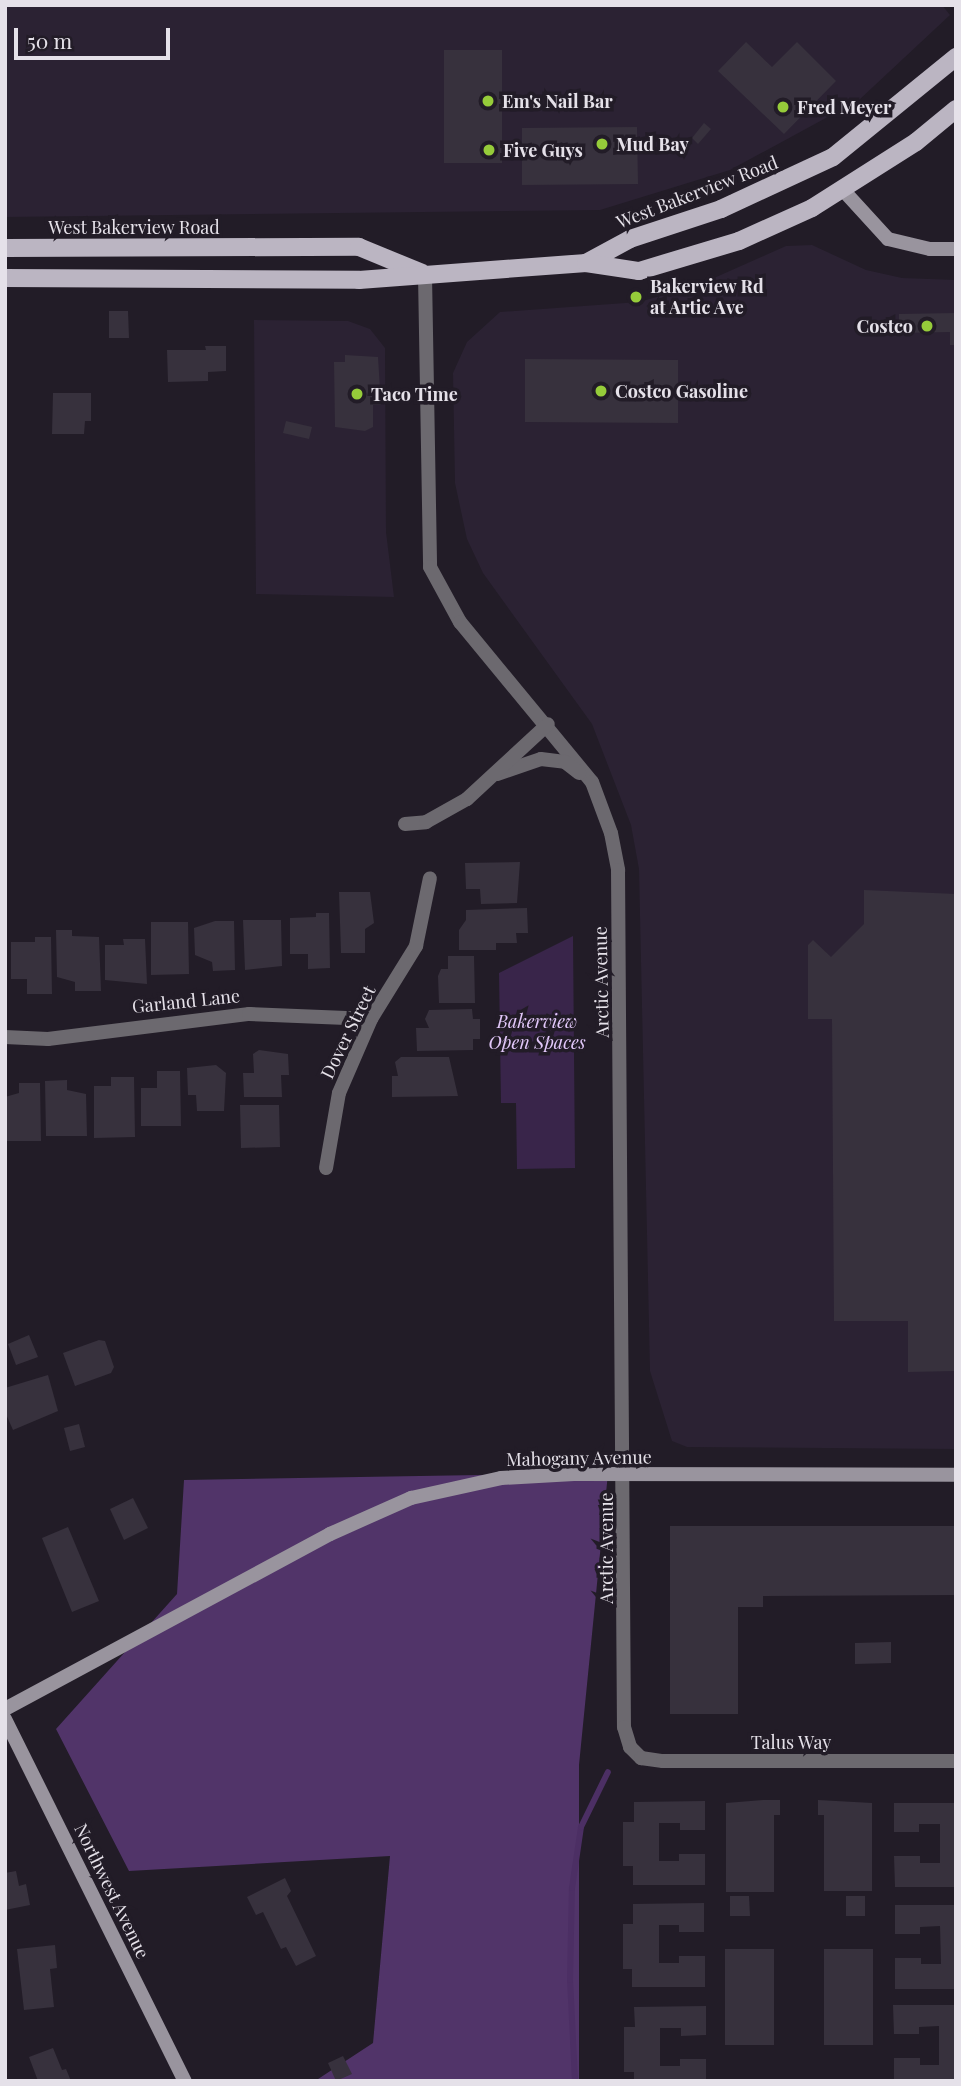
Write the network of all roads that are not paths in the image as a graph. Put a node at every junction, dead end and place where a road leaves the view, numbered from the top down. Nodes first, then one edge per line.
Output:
1 (956, 57) edge
2 (956, 109) edge
3 (844, 191) junction
4 (5, 247) edge
5 (956, 249) edge
6 (586, 263) junction
7 (425, 275) junction
8 (5, 278) edge
9 (548, 724) junction
10 (493, 776) junction
11 (592, 782) junction
12 (405, 824) dead end
13 (430, 878) dead end
14 (371, 1019) junction
15 (5, 1037) edge
16 (326, 1168) dead end
17 (625, 1475) junction
18 (956, 1475) edge
19 (5, 1709) edge
20 (5, 1719) edge
21 (630, 1747) joint
22 (956, 1761) edge
23 (185, 2081) edge

1 - 6 main road, West Bakerview Road
2 - 3 main road, West Bakerview Road
3 - 5 street
3 - 6 main road, West Bakerview Road
4 - 7 main road, West Bakerview Road
6 - 7 main road, West Bakerview Road
7 - 8 main road, West Bakerview Road
7 - 9 street, Arctic Avenue
9 - 10 street
9 - 11 street, Arctic Avenue
10 - 11 street
10 - 12 street
11 - 17 street, Arctic Avenue
13 - 14 street, Dover Street
14 - 15 street, Garland Lane
14 - 16 street, Dover Street
17 - 18 street, Mahogany Avenue
17 - 19 street, Mahogany Avenue
17 - 21 street, Arctic Avenue
20 - 23 street, Northwest Avenue
21 - 22 street, Talus Way

